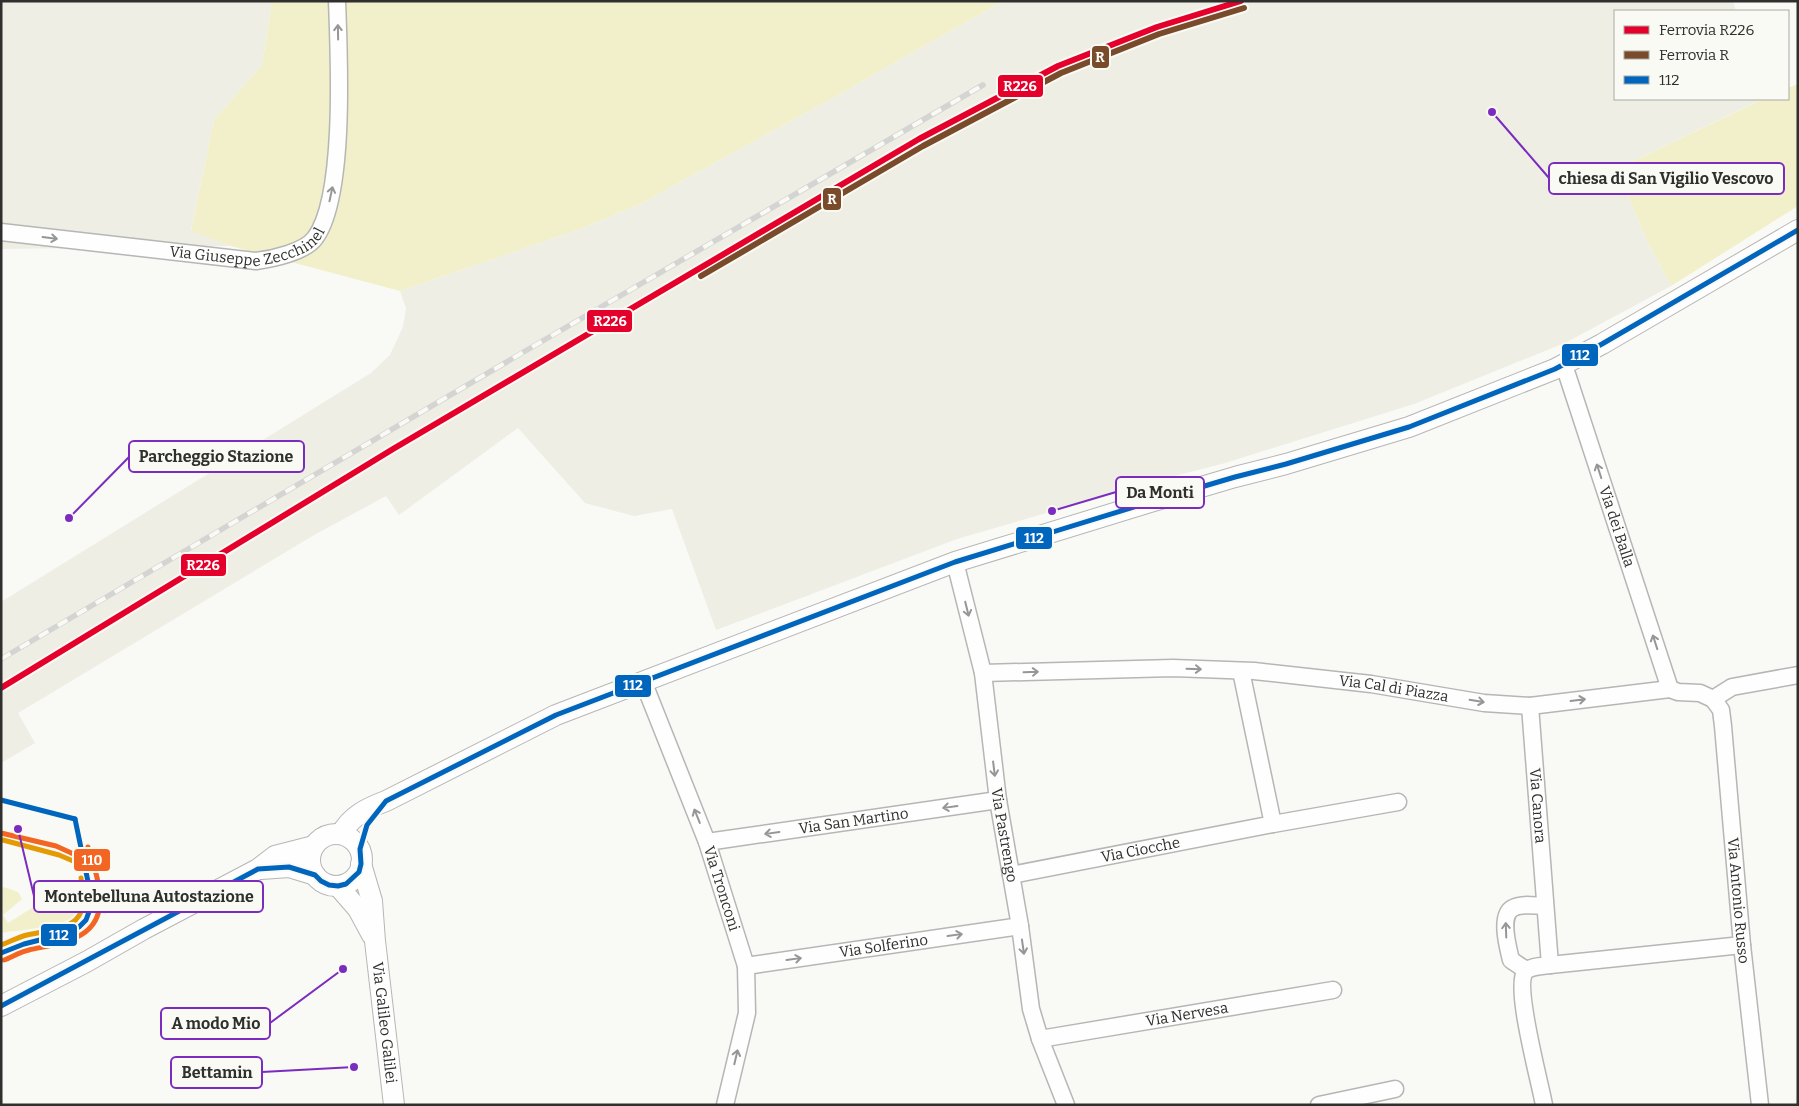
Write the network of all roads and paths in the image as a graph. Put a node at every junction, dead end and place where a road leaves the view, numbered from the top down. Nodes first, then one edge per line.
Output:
1 (337, 1) edge
2 (1798, 230) edge
3 (1, 232) edge
4 (1564, 365) junction
5 (955, 562) junction
6 (1241, 671) junction
7 (983, 673) junction
8 (1798, 675) edge
9 (643, 681) junction
10 (1670, 689) junction
11 (1714, 698) junction
12 (1530, 706) junction
13 (998, 800) junction
14 (386, 801) junction
15 (1398, 802) dead end
16 (1272, 824) junction
17 (341, 834) junction
18 (707, 842) junction
19 (314, 846) junction
20 (360, 857) junction
21 (258, 869) junction
22 (315, 875) junction
23 (1011, 875) junction
24 (338, 886) junction
25 (1544, 906) junction
26 (1020, 926) junction
27 (376, 941) junction
28 (1742, 945) junction
29 (1550, 965) junction
30 (746, 966) junction
31 (1526, 970) junction
32 (1333, 990) dead end
33 (1, 1006) edge
34 (1040, 1039) junction
35 (1395, 1089) dead end
36 (394, 1105) edge
37 (725, 1105) edge
38 (1066, 1105) edge
39 (1319, 1105) edge
40 (1544, 1105) edge
41 (1760, 1105) edge

3 -> 1 street, Via Giuseppe Zecchinel
2 - 4 street
4 - 5 street
10 -> 4 street, Via dei Balla
5 -> 7 street, Via Pastrengo
5 - 9 street
7 -> 6 street, Via Cal di Piazza
6 -> 12 street, Via Cal di Piazza
6 - 16 street
7 -> 13 street, Via Pastrengo
8 - 11 street
9 - 14 street
18 -> 9 street, Via Tronconi
10 - 11 street, Via Cal di Piazza
12 -> 10 street, Via Cal di Piazza
11 - 28 street, Via Antonio Russo
12 - 25 street, Via Canora
13 -> 18 street, Via San Martino
13 - 23 street, Via Pastrengo
14 - 17 street
14 - 20 street
15 - 16 street, Via Ciocche
16 - 23 street, Via Ciocche
17 - 19 street
17 - 20 street
18 - 30 street, Via Tronconi
19 - 21 street
19 - 22 street
20 - 24 street
20 - 27 street, Via Galileo Galilei
21 - 22 street
21 - 33 street
22 - 24 street
23 - 26 street, Via Pastrengo
24 - 27 street, Via Galileo Galilei
25 - 29 street, Via Canora
31 -> 25 street
30 -> 26 street, Via Solferino
26 -> 34 street, Via Pastrengo
27 - 36 street, Via Galileo Galilei
28 - 29 street
28 - 41 street, Via Antonio Russo
29 - 31 street
37 -> 30 street, Via Tronconi
31 - 40 street
32 - 34 street, Via Nervesa
34 - 38 street, Via Pastrengo
35 - 39 street

